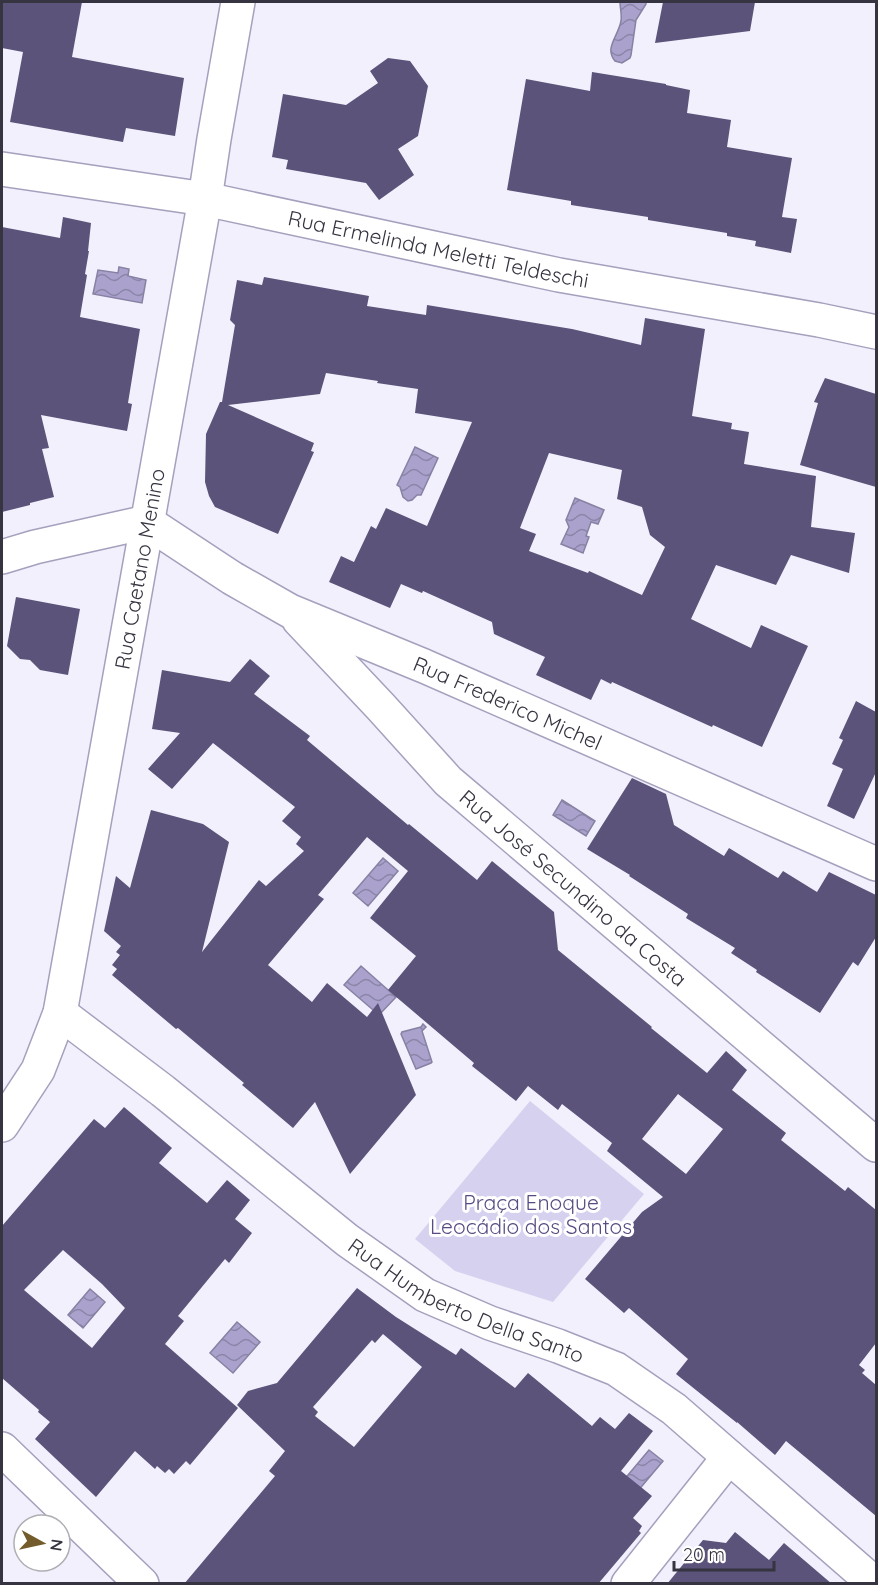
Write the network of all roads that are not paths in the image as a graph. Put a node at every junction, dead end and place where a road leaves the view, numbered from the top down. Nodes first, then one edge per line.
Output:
1 (238, 2) edge
2 (2, 169) edge
3 (206, 199) junction
4 (876, 332) edge
5 (147, 522) junction
6 (2, 557) edge
7 (290, 611) junction
8 (876, 864) edge
9 (60, 1013) junction
10 (2, 1125) edge
11 (876, 1145) edge
12 (2, 1449) edge
13 (729, 1457) junction
14 (141, 1584) edge
15 (628, 1584) edge
16 (875, 1584) edge

1 - 3 street, Rua Caetano Menino
2 - 3 street, Rua Ermelinda Meletti Teldeschi
3 - 4 street, Rua Ermelinda Meletti Teldeschi
3 - 5 street, Rua Caetano Menino
5 - 6 street
5 - 7 street, Rua Frederico Michel
5 - 9 street, Rua Caetano Menino
7 - 8 street, Rua Frederico Michel
7 - 11 street, Rua José Secundino da Costa
9 - 10 street, Rua Caetano Menino
9 - 13 street, Rua Humberto Della Santo
12 - 14 street
13 - 15 street
13 - 16 street, Rua Humberto Della Santo

